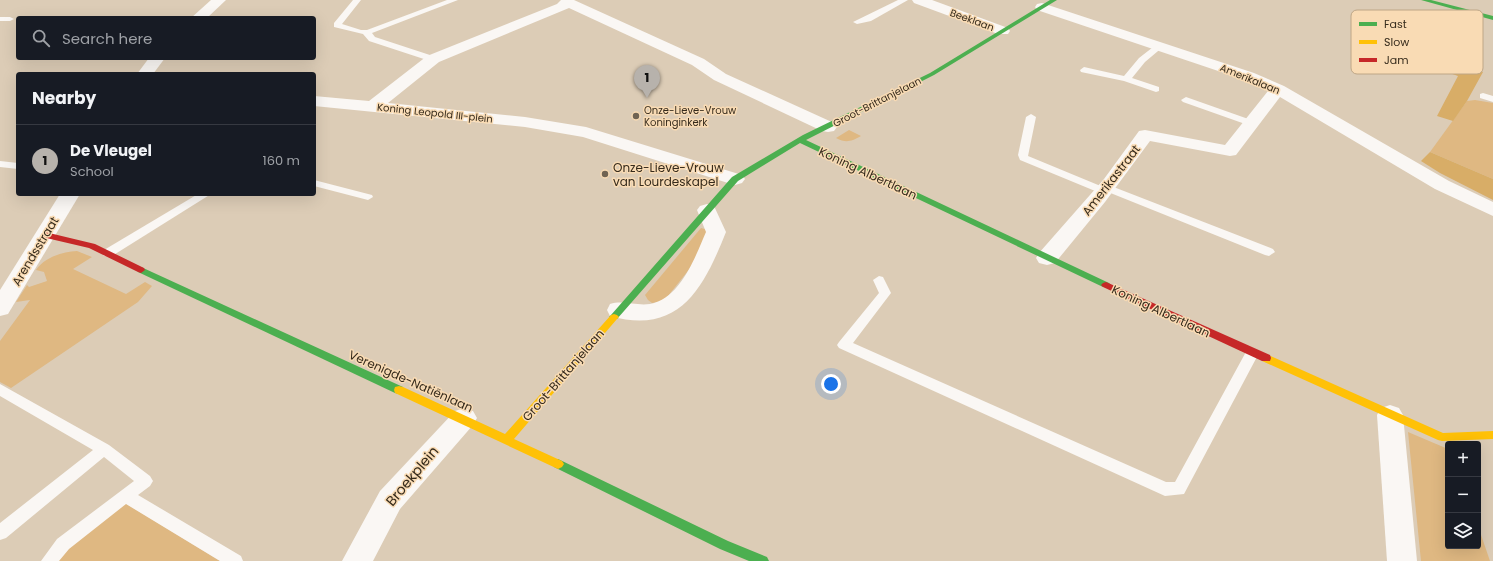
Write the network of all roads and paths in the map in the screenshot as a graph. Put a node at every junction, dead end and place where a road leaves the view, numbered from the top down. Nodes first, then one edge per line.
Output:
1 (219, 0) edge
2 (357, 0) edge
3 (423, 0) edge
4 (454, 0) edge
5 (904, 0) edge
6 (919, 0) edge
7 (1424, 0) edge
8 (566, 1) edge
9 (1048, 4) edge
10 (430, 9) junction
11 (1462, 10) edge
12 (1483, 15) edge
13 (200, 16) edge
14 (1493, 18) edge
15 (0, 19) edge
16 (10, 19) dead end
17 (857, 22) dead end
18 (1003, 31) junction
19 (368, 32) junction
20 (1160, 46) junction
21 (433, 59) junction
22 (156, 60) edge
23 (698, 62) junction
24 (1084, 70) dead end
25 (146, 72) edge
26 (1126, 79) junction
27 (1156, 89) dead end
28 (1274, 93) junction
29 (1483, 96) dead end
30 (1186, 100) dead end
31 (1493, 100) edge
32 (316, 102) edge
33 (373, 107) junction
34 (1031, 117) dead end
35 (843, 119) junction
36 (1251, 123) junction
37 (828, 127) junction
38 (800, 141) junction
39 (0, 164) edge
40 (16, 166) edge
41 (735, 180) junction
42 (316, 184) edge
43 (1106, 190) junction
44 (69, 196) edge
45 (203, 196) edge
46 (368, 197) dead end
47 (707, 210) junction
48 (1493, 210) edge
49 (45, 235) junction
50 (1269, 252) dead end
51 (108, 253) junction
52 (1047, 258) junction
53 (879, 280) dead end
54 (0, 308) edge
55 (618, 310) junction
56 (1252, 353) junction
57 (0, 389) edge
58 (1390, 415) junction
59 (464, 418) junction
60 (1493, 435) edge
61 (507, 439) junction
62 (104, 449) junction
63 (126, 496) junction
64 (0, 533) edge
65 (49, 561) edge
66 (235, 561) edge
67 (356, 561) edge
68 (763, 561) edge
69 (1402, 561) edge

1 - 13 street
2 - 19 lane
3 - 10 lane
4 - 10 lane
5 - 17 lane
6 - 18 street, Beeklaan
7 - 11 street
8 - 21 street, Koning Leopold III-plein
8 - 23 street, Koning Leopold III-plein
9 - 18 street, Groot-Brittanjelaan
9 - 20 street, Amerikalaan
10 - 19 lane
12 - 14 street
15 - 16 lane
18 - 35 street, Groot-Brittanjelaan
19 - 21 lane
20 - 26 lane
20 - 28 street, Amerikalaan
21 - 33 street, Koning Leopold III-plein
22 - 25 street
23 - 35 street, Koning Leopold III-plein
23 - 37 street, Koning Leopold III-plein
24 - 26 lane
26 - 27 lane
28 - 36 street, Amerikastraat
28 - 48 street, Amerikalaan
29 - 31 lane
30 - 36 lane
32 - 33 street
33 - 41 street, Koning Leopold III-plein
34 - 43 lane
35 - 37 street, Groot-Brittanjelaan
36 - 43 street, Amerikastraat
37 - 38 street, Groot-Brittanjelaan
38 - 41 street, Groot-Brittanjelaan
38 - 52 street, Koning Albertlaan
39 - 40 lane
41 - 47 street, Groot-Brittanjelaan
42 - 46 lane
43 - 50 lane
43 - 52 street, Amerikastraat
44 - 49 street, Arendsstraat
45 - 51 lane
47 - 55 street, Groot-Brittanjelaan
47 - 55 street
49 - 51 street, Verenigde-Natiënlaan
49 - 54 street, Arendsstraat
51 - 59 street, Verenigde-Natiënlaan
52 - 56 street, Koning Albertlaan
53 - 56 lane
55 - 61 street, Groot-Brittanjelaan
56 - 58 street, Koning Albertlaan
57 - 62 lane
58 - 60 street, Koning Albertlaan
58 - 69 street
59 - 61 street, Verenigde-Natiënlaan
59 - 67 street, Broekplein
61 - 68 street, Verenigde-Natiënlaan
62 - 63 lane
62 - 64 lane
63 - 65 lane
63 - 66 lane

